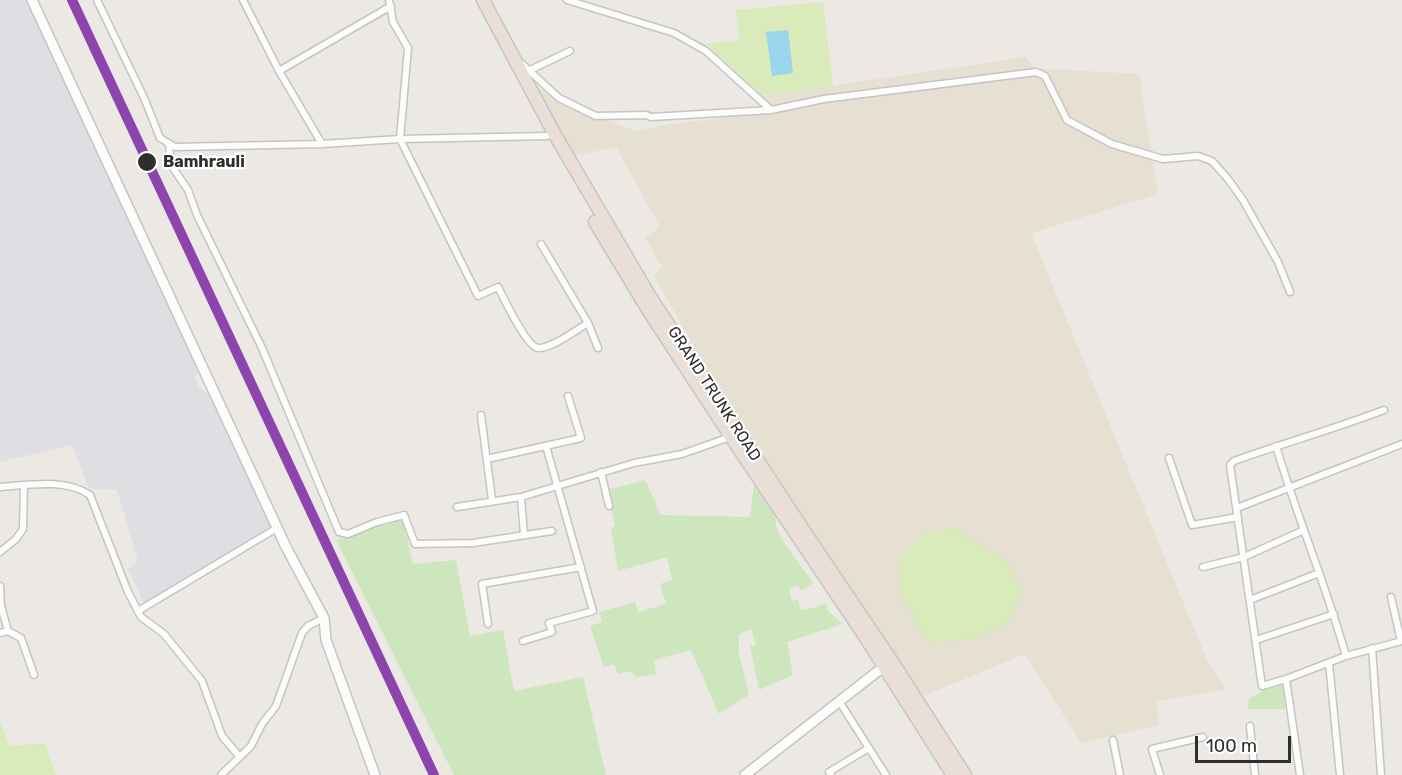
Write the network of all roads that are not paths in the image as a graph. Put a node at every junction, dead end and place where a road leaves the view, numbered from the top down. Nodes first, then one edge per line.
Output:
1 (32, 0) edge
2 (97, 0) edge
3 (243, 0) edge
4 (474, 0) edge
5 (483, 0) edge
6 (567, 0) edge
7 (390, 3) edge
8 (570, 51) dead end
9 (511, 53) junction
10 (279, 71) junction
11 (528, 71) junction
12 (771, 110) junction
13 (548, 136) junction
14 (400, 139) junction
15 (169, 144) junction
16 (321, 144) junction
17 (541, 244) dead end
18 (1290, 292) dead end
19 (588, 323) junction
20 (598, 348) dead end
21 (568, 396) dead end
22 (1384, 410) dead end
23 (481, 414) dead end
24 (730, 437) junction
25 (1402, 444) edge
26 (546, 446) junction
27 (1276, 446) junction
28 (1168, 458) dead end
29 (487, 459) junction
30 (601, 472) junction
31 (24, 485) junction
32 (558, 485) junction
33 (0, 487) edge
34 (1289, 488) junction
35 (521, 497) junction
36 (492, 500) junction
37 (609, 506) dead end
38 (457, 507) dead end
39 (1237, 508) junction
40 (1238, 517) junction
41 (277, 528) junction
42 (1304, 530) junction
43 (552, 531) dead end
44 (524, 535) junction
45 (0, 552) edge
46 (1244, 557) junction
47 (581, 567) junction
48 (1203, 567) dead end
49 (1319, 573) junction
50 (0, 586) edge
51 (1391, 597) dead end
52 (1250, 600) junction
53 (138, 611) junction
54 (1334, 614) junction
55 (324, 618) junction
56 (488, 624) dead end
57 (8, 631) junction
58 (0, 633) edge
59 (1256, 640) junction
60 (524, 641) dead end
61 (1401, 641) edge
62 (1372, 648) junction
63 (1346, 656) junction
64 (888, 663) junction
65 (1329, 663) junction
66 (34, 675) dead end
67 (1286, 679) junction
68 (839, 701) junction
69 (1250, 726) dead end
70 (1203, 737) dead end
71 (1113, 740) dead end
72 (869, 748) junction
73 (239, 756) junction
74 (828, 774) edge
75 (221, 775) edge
76 (375, 775) edge
77 (745, 775) edge
78 (886, 775) edge
79 (953, 775) edge
80 (965, 775) edge
81 (1120, 775) edge
82 (1160, 775) edge
83 (1255, 775) edge
84 (1300, 775) edge
85 (1341, 775) edge
86 (1381, 775) edge

1 - 41 main road
2 - 15 street
3 - 10 street
4 - 13 highway, GRAND TRUNK ROAD
5 - 9 highway, GRAND TRUNK ROAD
6 - 12 street
7 - 10 street
7 - 14 street
8 - 11 street
9 - 11 street
9 - 64 highway, GRAND TRUNK ROAD
10 - 16 street
11 - 12 street
12 - 18 street
13 - 14 street
13 - 24 highway, GRAND TRUNK ROAD
14 - 16 street
14 - 19 street
15 - 16 street
15 - 44 street
17 - 19 street
19 - 20 street
21 - 26 street
22 - 27 street
23 - 29 street
24 - 30 street
24 - 64 highway, GRAND TRUNK ROAD
25 - 34 street
26 - 29 street
26 - 32 street
27 - 34 street
27 - 39 street
28 - 40 street
29 - 36 street
30 - 32 street
30 - 37 street
31 - 33 street
31 - 45 street
31 - 53 street
32 - 35 street
32 - 47 street
34 - 39 street
34 - 42 street
35 - 36 street
35 - 44 street
36 - 38 street
39 - 40 street
40 - 46 street
41 - 53 street
41 - 55 main road
42 - 46 street
42 - 49 street
43 - 44 street
46 - 48 street
46 - 52 street
47 - 56 street
47 - 60 street
49 - 52 street
49 - 54 street
50 - 57 street
51 - 61 street
52 - 59 street
53 - 73 street
54 - 59 street
54 - 63 street
55 - 73 street
55 - 76 main road
57 - 58 street
57 - 66 street
59 - 67 street
61 - 62 street
62 - 63 street
62 - 86 street
63 - 65 street
64 - 68 main road
64 - 79 highway, GRAND TRUNK ROAD
64 - 80 highway, GRAND TRUNK ROAD
65 - 67 street
65 - 85 street
67 - 84 street
68 - 72 street
68 - 77 main road
69 - 83 street
70 - 82 street
71 - 81 street
72 - 74 street
72 - 78 street
73 - 75 street

